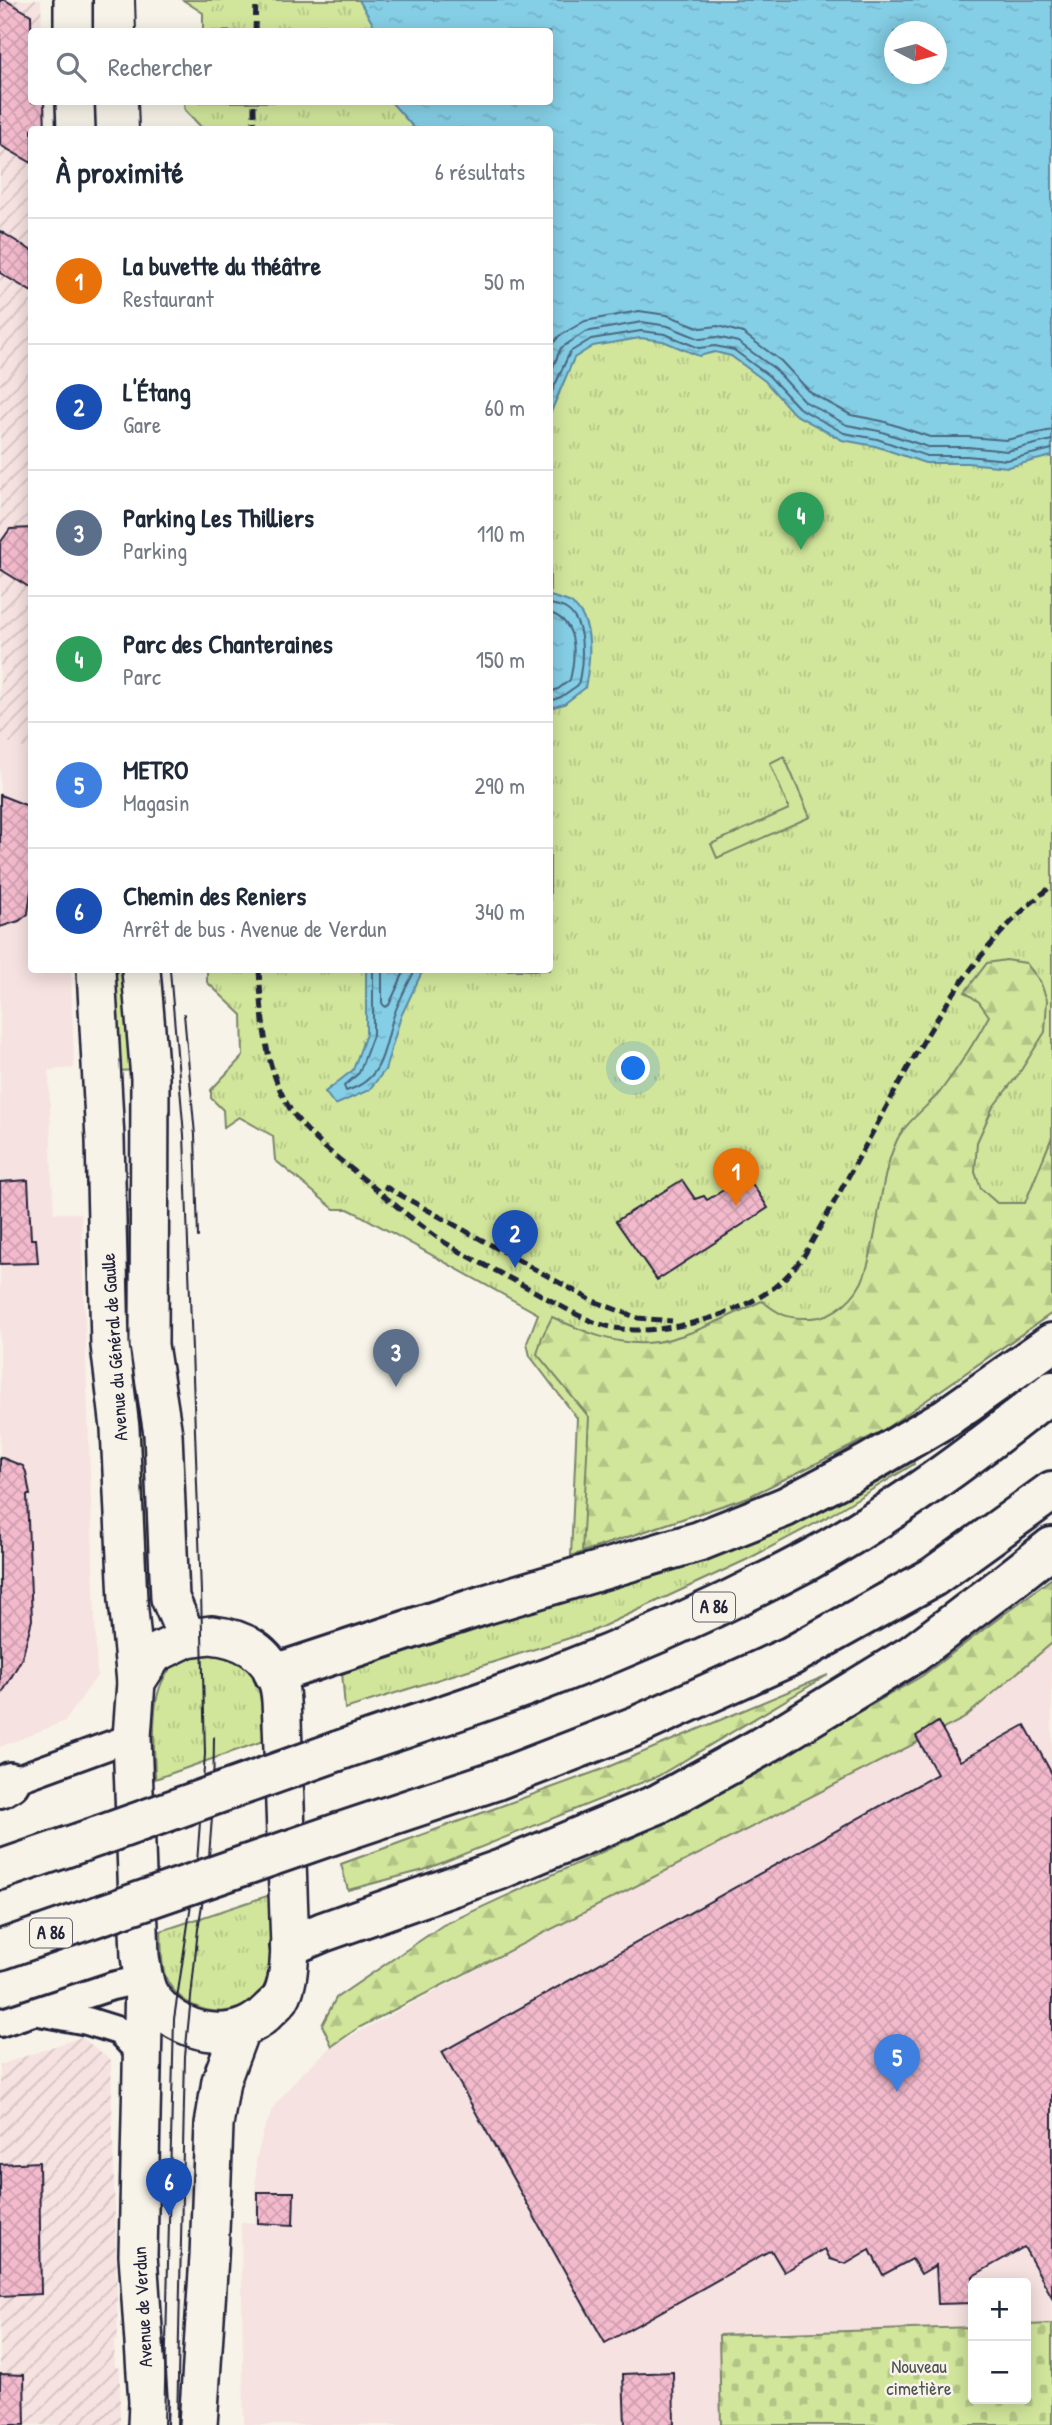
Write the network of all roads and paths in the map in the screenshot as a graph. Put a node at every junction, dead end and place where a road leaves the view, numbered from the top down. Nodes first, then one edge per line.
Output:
1 (73, 0) edge
2 (73, 28) edge
3 (75, 105) edge
4 (76, 126) edge
5 (96, 973) edge
6 (141, 973) edge
7 (150, 1137) junction
8 (105, 1139) junction
9 (1052, 1343) edge
10 (1052, 1391) edge
11 (1052, 1491) edge
12 (1052, 1546) edge
13 (187, 1638) junction
14 (274, 1674) junction
15 (136, 1682) junction
16 (132, 1737) junction
17 (3, 1785) edge
18 (0, 1870) edge
19 (289, 1947) junction
20 (0, 1950) edge
21 (144, 1979) junction
22 (37, 2012) junction
23 (0, 2023) edge
24 (240, 2030) junction
25 (142, 2055) junction
26 (148, 2425) edge
27 (198, 2425) edge

1 - 2 main road
3 - 4 main road
5 - 8 main road, Avenue du Général de Gaulle
6 - 7 main road, Avenue du Général de Gaulle
7 - 8 main road
7 - 13 main road, Avenue du Général de Gaulle
8 - 15 main road, Avenue du Général de Gaulle
9 - 14 highway
10 - 18 highway, A 86, bridge
11 - 20 highway, A 86, bridge
12 - 19 highway
13 - 14 main road
13 - 15 main road
14 - 19 main road
15 - 16 main road, Avenue du Général de Gaulle
16 - 17 street
16 - 21 main road, Avenue du Général de Gaulle
19 - 24 main road
21 - 22 street
21 - 24 main road
21 - 25 main road, Avenue de Verdun
22 - 23 street
22 - 25 street
24 - 27 main road
25 - 26 main road, Avenue de Verdun

